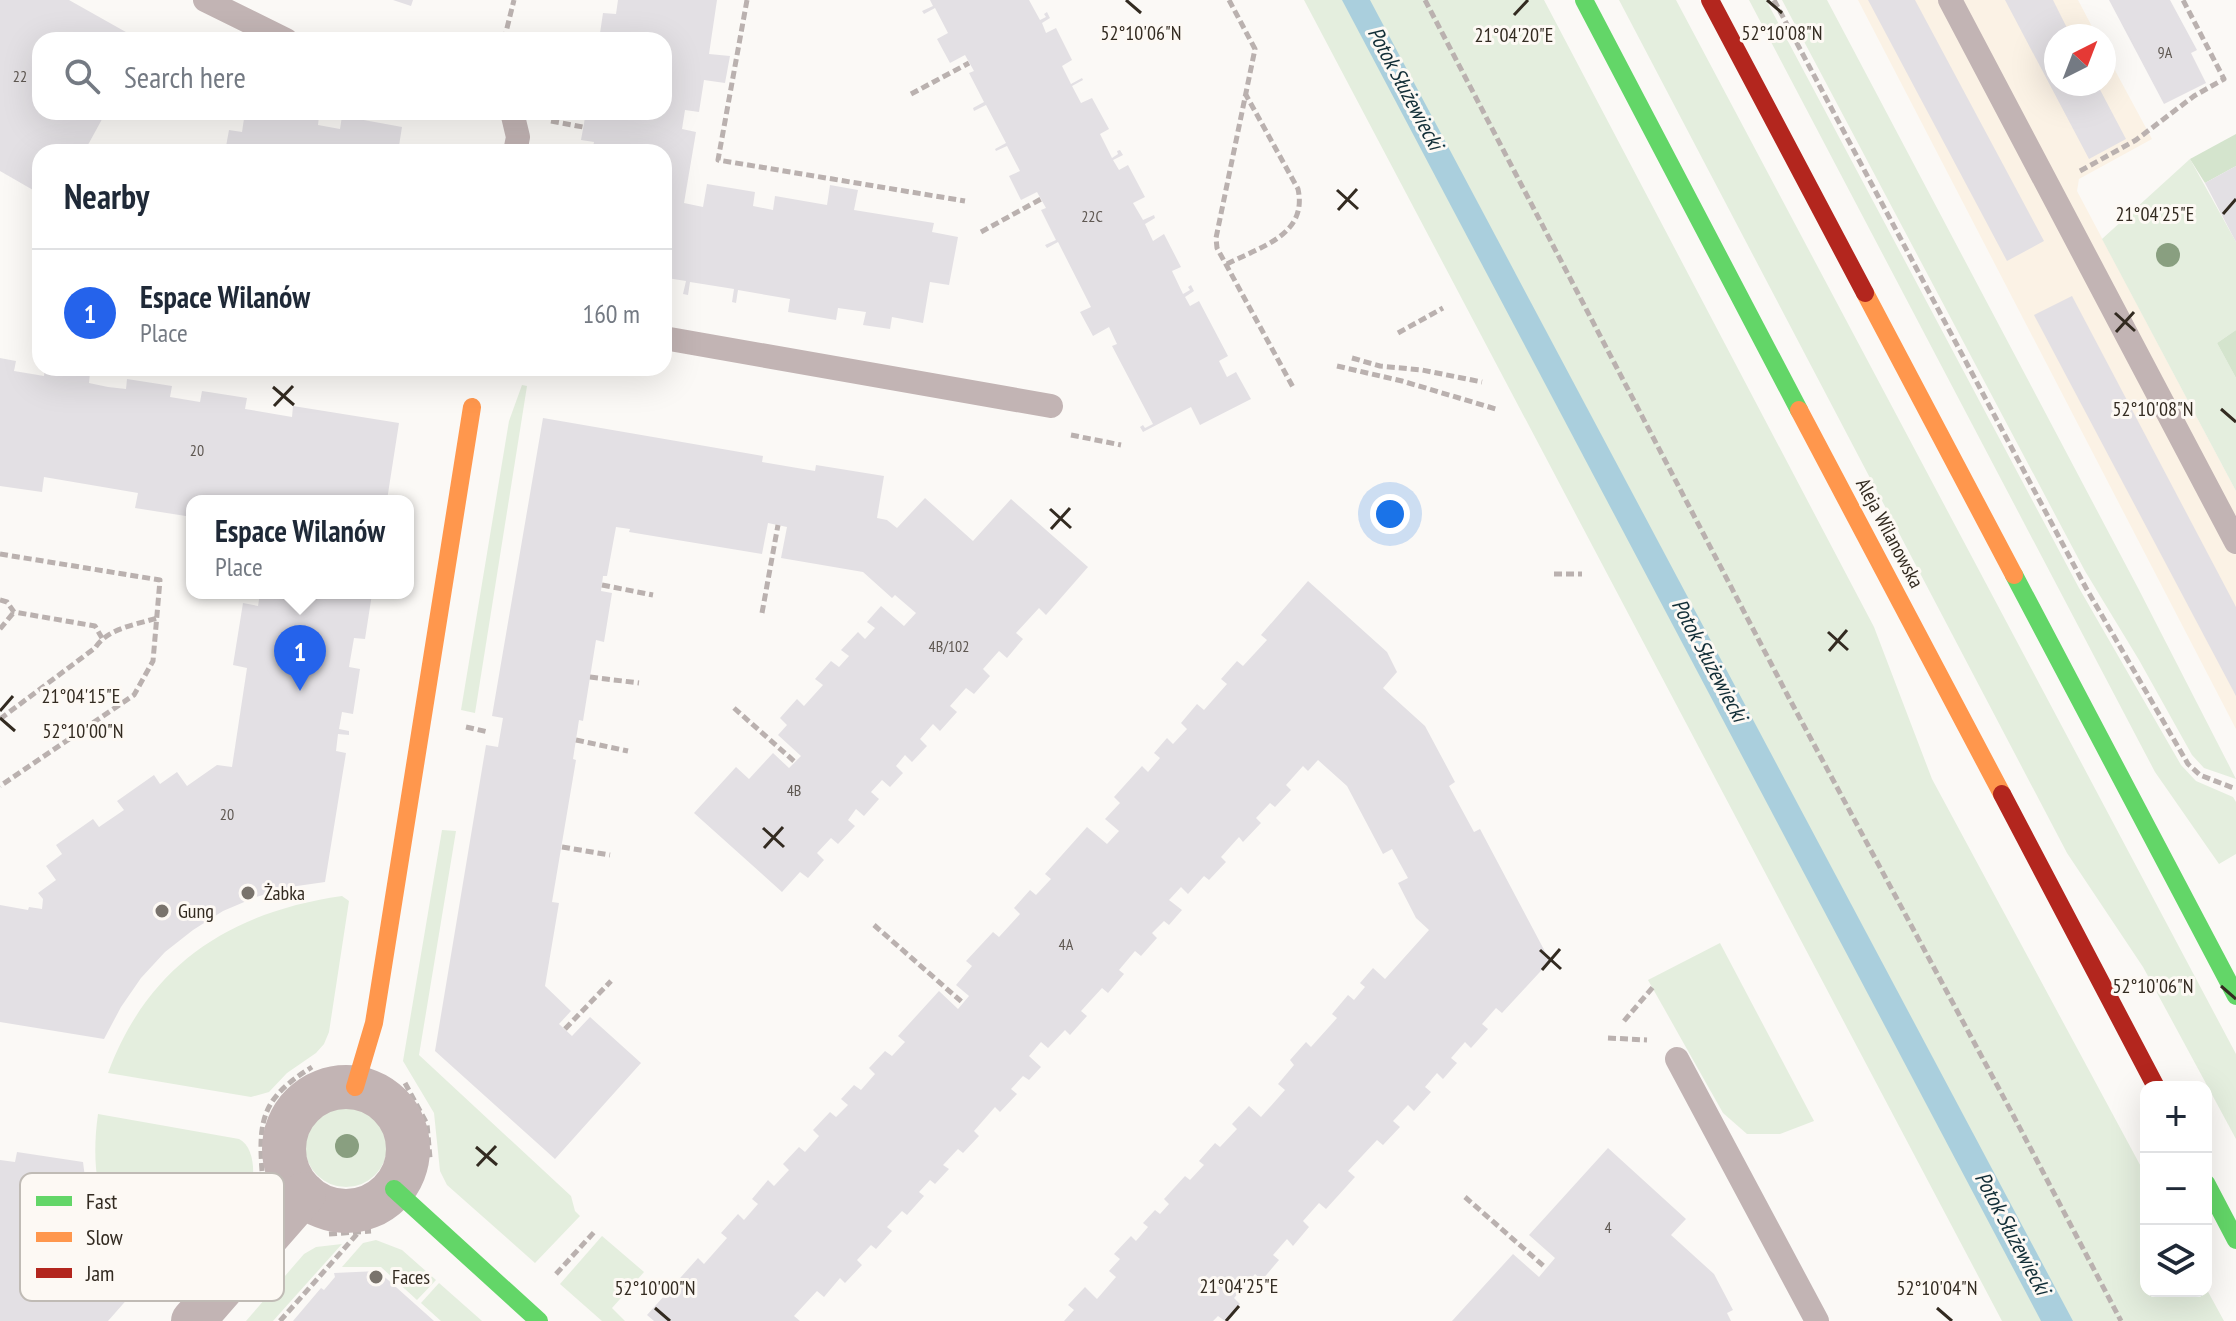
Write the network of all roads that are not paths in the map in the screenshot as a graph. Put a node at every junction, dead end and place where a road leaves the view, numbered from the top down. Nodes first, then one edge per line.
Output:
1 (205, 0) edge
2 (1584, 0) edge
3 (1710, 0) edge
4 (1950, 0) edge
5 (270, 32) edge
6 (514, 120) edge
7 (517, 144) edge
8 (672, 339) edge
9 (1051, 406) dead end
10 (472, 407) dead end
11 (2236, 542) edge
12 (2236, 996) edge
13 (1677, 1059) dead end
14 (2153, 1081) edge
15 (355, 1087) junction
16 (394, 1189) junction
17 (304, 1194) junction
18 (2212, 1194) edge
19 (284, 1217) edge
20 (2236, 1240) edge
21 (210, 1301) edge
22 (193, 1321) edge
23 (539, 1321) edge
24 (1817, 1321) edge

1 - 5 lane
2 - 14 main road, Aleja Wilanowska
3 - 12 main road
4 - 11 lane
6 - 7 lane
8 - 9 lane
10 - 15 main road
13 - 24 lane
15 - 16 street
15 - 17 street
16 - 17 street
16 - 23 main road
17 - 19 street
18 - 20 main road
21 - 22 street

